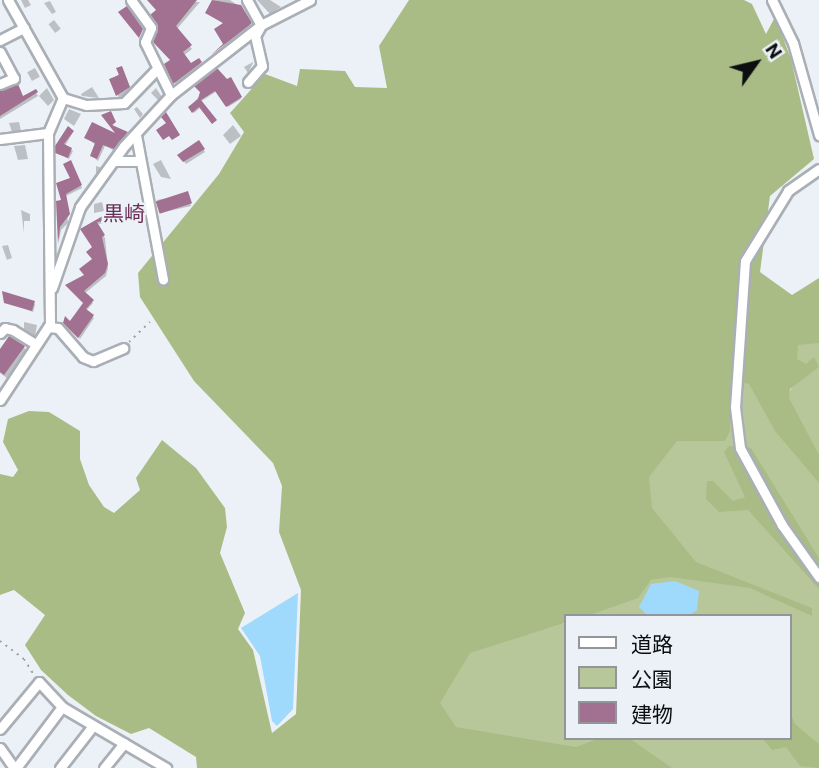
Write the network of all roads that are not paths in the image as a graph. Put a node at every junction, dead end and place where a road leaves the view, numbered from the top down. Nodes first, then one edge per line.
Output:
1 (8, 0) edge
2 (131, 0) edge
3 (247, 0) edge
4 (310, 0) edge
5 (772, 0) edge
6 (301, 2) edge
7 (261, 25) junction
8 (24, 28) junction
9 (0, 40) edge
10 (0, 52) edge
11 (157, 69) junction
12 (248, 82) dead end
13 (0, 84) edge
14 (171, 95) junction
15 (63, 97) junction
16 (48, 133) junction
17 (136, 135) junction
18 (819, 135) edge
19 (0, 139) edge
20 (115, 161) junction
21 (138, 161) junction
22 (819, 169) edge
23 (163, 279) dead end
24 (52, 288) junction
25 (48, 327) junction
26 (0, 333) edge
27 (34, 344) junction
28 (123, 348) road end
29 (0, 400) edge
30 (819, 577) edge
31 (62, 707) junction
32 (92, 727) junction
33 (0, 730) edge
34 (124, 743) junction
35 (0, 748) edge
36 (153, 764) edge
37 (15, 768) edge
38 (60, 768) edge
39 (104, 768) edge
40 (166, 768) edge

1 - 8 street
2 - 11 street
3 - 7 street
4 - 6 street
5 - 18 street
6 - 7 street
7 - 12 street
7 - 14 street
8 - 9 street
8 - 15 street
10 - 13 street
11 - 14 street
11 - 15 street
14 - 17 street
15 - 16 street
16 - 19 street
16 - 24 street
17 - 20 street
17 - 21 street
20 - 21 street
20 - 24 street
21 - 23 street
22 - 30 street
24 - 25 street
25 - 27 street
25 - 28 street
26 - 27 street
27 - 29 street
31 - 32 street
31 - 33 street
31 - 37 street
32 - 34 street
32 - 38 street
34 - 36 street
34 - 39 street
35 - 37 street
36 - 40 street

